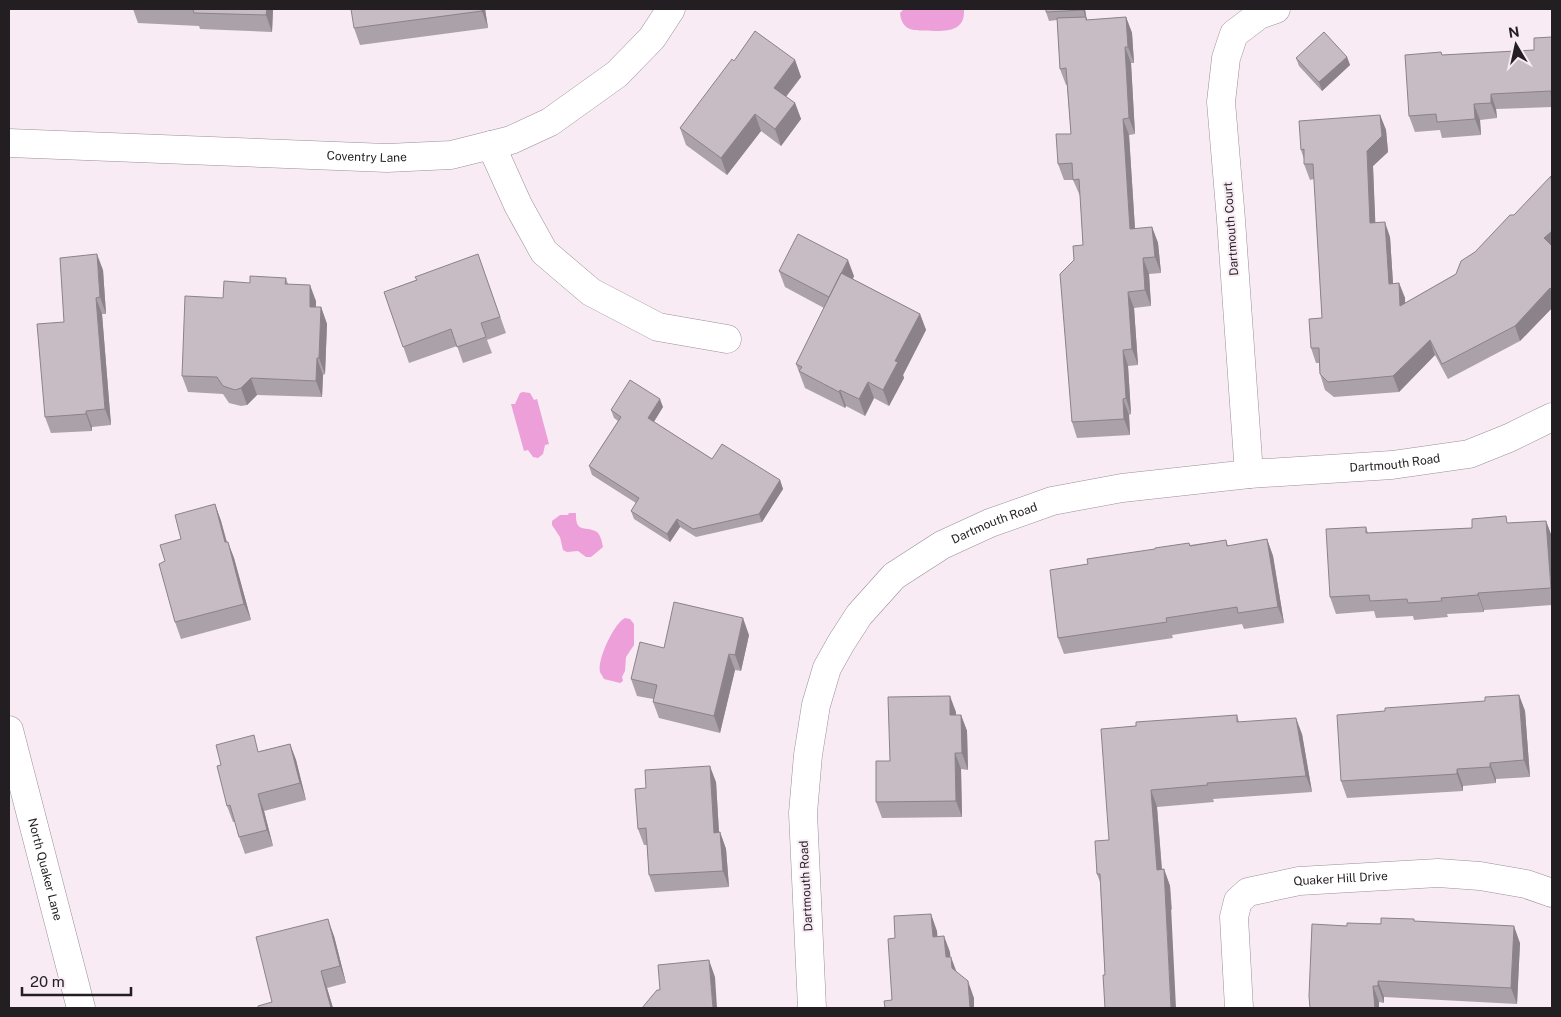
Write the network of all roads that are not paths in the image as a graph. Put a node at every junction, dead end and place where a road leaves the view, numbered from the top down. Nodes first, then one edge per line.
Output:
1 (671, 9) edge
2 (1276, 9) edge
3 (9, 143) edge
4 (491, 145) junction
5 (727, 339) dead end
6 (1552, 417) edge
7 (1249, 474) junction
8 (9, 730) edge
9 (1552, 893) edge
10 (80, 1008) edge
11 (812, 1008) edge
12 (1239, 1008) edge

1 - 4 street, Coventry Lane
2 - 7 street, Dartmouth Court
3 - 4 street, Coventry Lane
4 - 5 street
6 - 7 street, Dartmouth Road
7 - 11 street, Dartmouth Road
8 - 10 street, North Quaker Lane
9 - 12 street, Quaker Hill Drive

